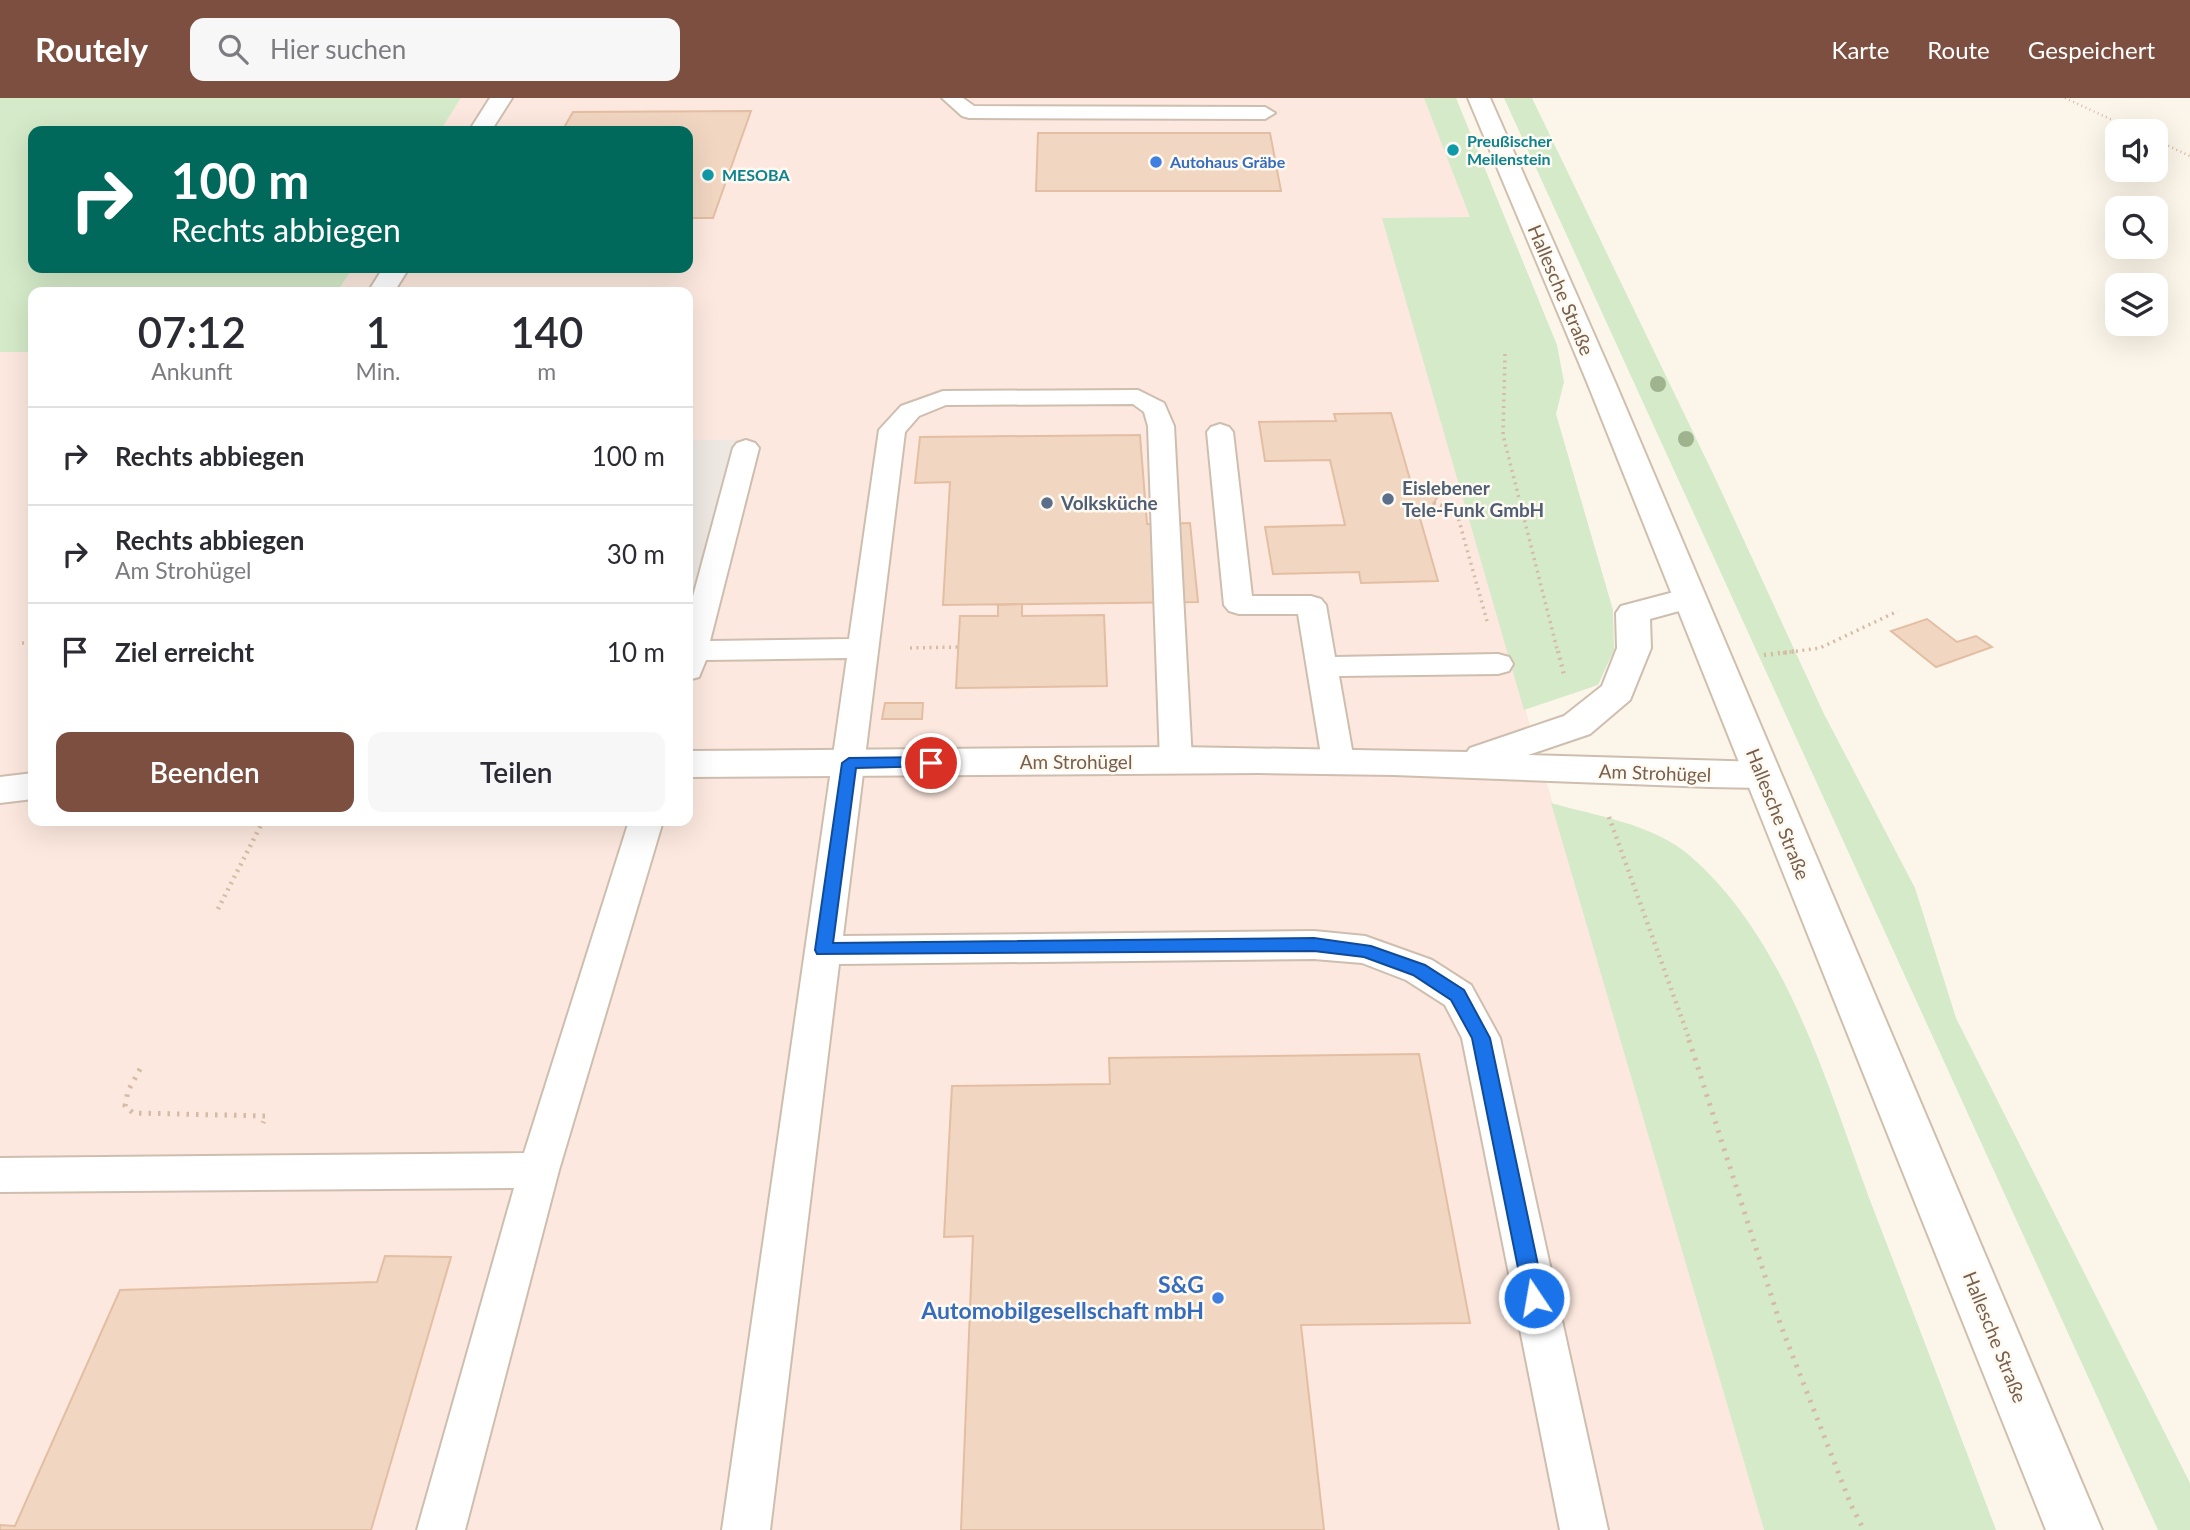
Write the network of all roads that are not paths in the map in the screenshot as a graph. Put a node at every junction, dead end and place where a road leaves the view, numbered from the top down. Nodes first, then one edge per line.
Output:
1 (501, 98) edge
2 (951, 98) edge
3 (1479, 98) edge
4 (1265, 113) dead end
5 (484, 126) edge
6 (1220, 432) dead end
7 (746, 448) dead end
8 (1689, 598) junction
9 (864, 648) junction
10 (693, 649) edge
11 (693, 660) edge
12 (1498, 664) road end
13 (1322, 667) junction
14 (1175, 761) junction
15 (1338, 761) junction
16 (849, 763) junction
17 (693, 764) edge
18 (1464, 764) junction
19 (1762, 775) junction
20 (28, 787) edge
21 (0, 790) edge
22 (644, 826) edge
23 (823, 950) junction
24 (540, 1170) junction
25 (0, 1175) edge
26 (441, 1530) edge
27 (746, 1530) edge
28 (1584, 1530) edge
29 (2074, 1530) edge

1 - 5 main road
2 - 4 lane
3 - 8 main road, Hallesche Straße
6 - 13 lane
7 - 10 lane
8 - 18 main road, Am Strohügel
8 - 19 main road, Hallesche Straße
9 - 11 lane
9 - 14 lane
9 - 16 lane
12 - 13 lane
13 - 15 lane
14 - 15 main road, Am Strohügel
14 - 16 main road, Am Strohügel
15 - 18 main road, Am Strohügel
16 - 17 main road, Am Strohügel
16 - 23 lane
18 - 19 main road, Am Strohügel
19 - 29 main road, Hallesche Straße
20 - 21 main road
22 - 24 lane
23 - 27 lane
23 - 28 lane
24 - 25 lane
24 - 26 lane

